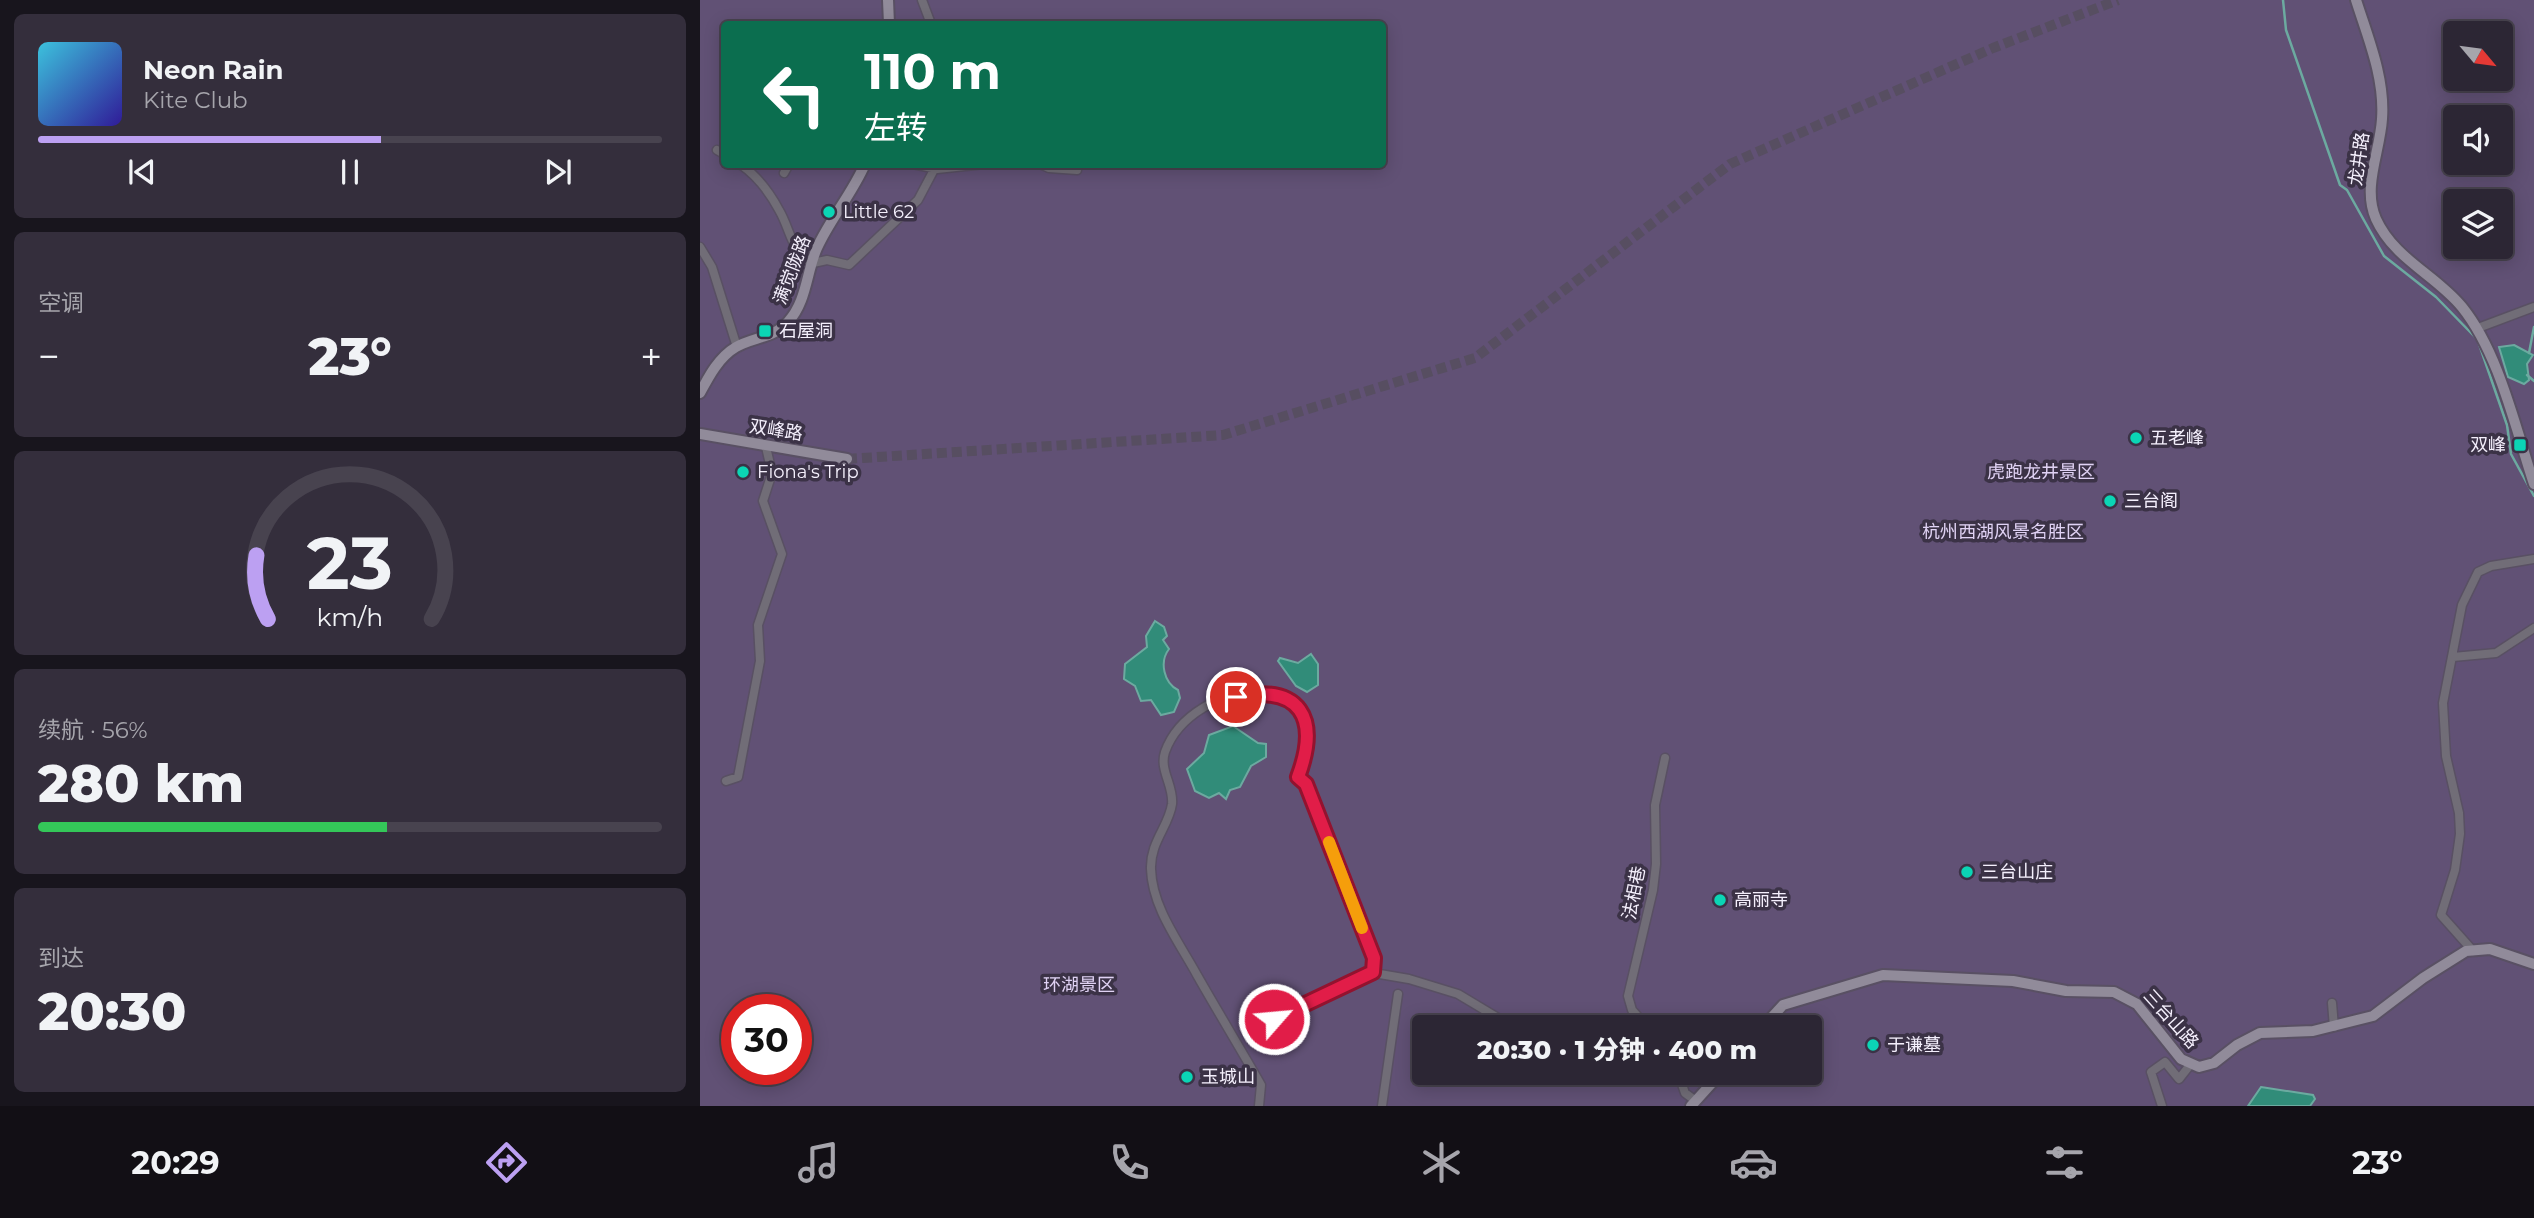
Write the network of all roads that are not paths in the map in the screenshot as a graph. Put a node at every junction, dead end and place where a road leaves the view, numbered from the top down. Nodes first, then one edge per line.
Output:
1 (888, 0) edge
2 (922, 0) edge
3 (2356, 0) edge
4 (889, 21) edge
5 (930, 21) edge
6 (746, 168) edge
7 (787, 168) edge
8 (863, 168) edge
9 (936, 168) edge
10 (1049, 168) edge
11 (1077, 170) dead end
12 (784, 173) dead end
13 (700, 247) edge
14 (813, 263) junction
15 (2534, 307) edge
16 (2478, 328) junction
17 (737, 346) junction
18 (700, 393) edge
19 (700, 434) edge
20 (766, 447) junction
21 (847, 458) tunnel mouth
22 (2534, 484) edge
23 (2534, 559) edge
24 (2534, 628) edge
25 (2452, 657) junction
26 (1665, 758) dead end
27 (726, 781) dead end
28 (2473, 951) junction
29 (2534, 964) edge
30 (1373, 972) junction
31 (1398, 994) dead end
32 (2333, 1003) dead end
33 (1494, 1015) edge
34 (1636, 1015) edge
35 (1774, 1015) edge
36 (2334, 1027) junction
37 (1251, 1031) dead end
38 (2190, 1065) junction
39 (1682, 1085) edge
40 (1711, 1085) edge
41 (1696, 1104) edge
42 (1259, 1106) edge
43 (1382, 1106) edge
44 (2162, 1106) edge

1 - 4 street
2 - 5 street
3 - 16 street, 龙井路
6 - 14 street
7 - 12 street
8 - 14 street, 满觉陇路
9 - 14 street
10 - 11 street
13 - 17 street
14 - 17 street, 满觉陇路
15 - 16 street
16 - 22 street, 龙井路
17 - 18 street, 满觉陇路
19 - 20 street, 双峰路
20 - 21 street, 双峰路
20 - 27 street
23 - 25 street
24 - 25 street
25 - 28 street
26 - 34 street, 法相巷
28 - 29 street
28 - 36 street, 三台山路
30 - 33 street
30 - 37 street
30 - 42 street
31 - 43 street
32 - 36 street
35 - 38 street, 三台山路
36 - 38 street, 三台山路
38 - 44 street
39 - 41 street
40 - 41 street

